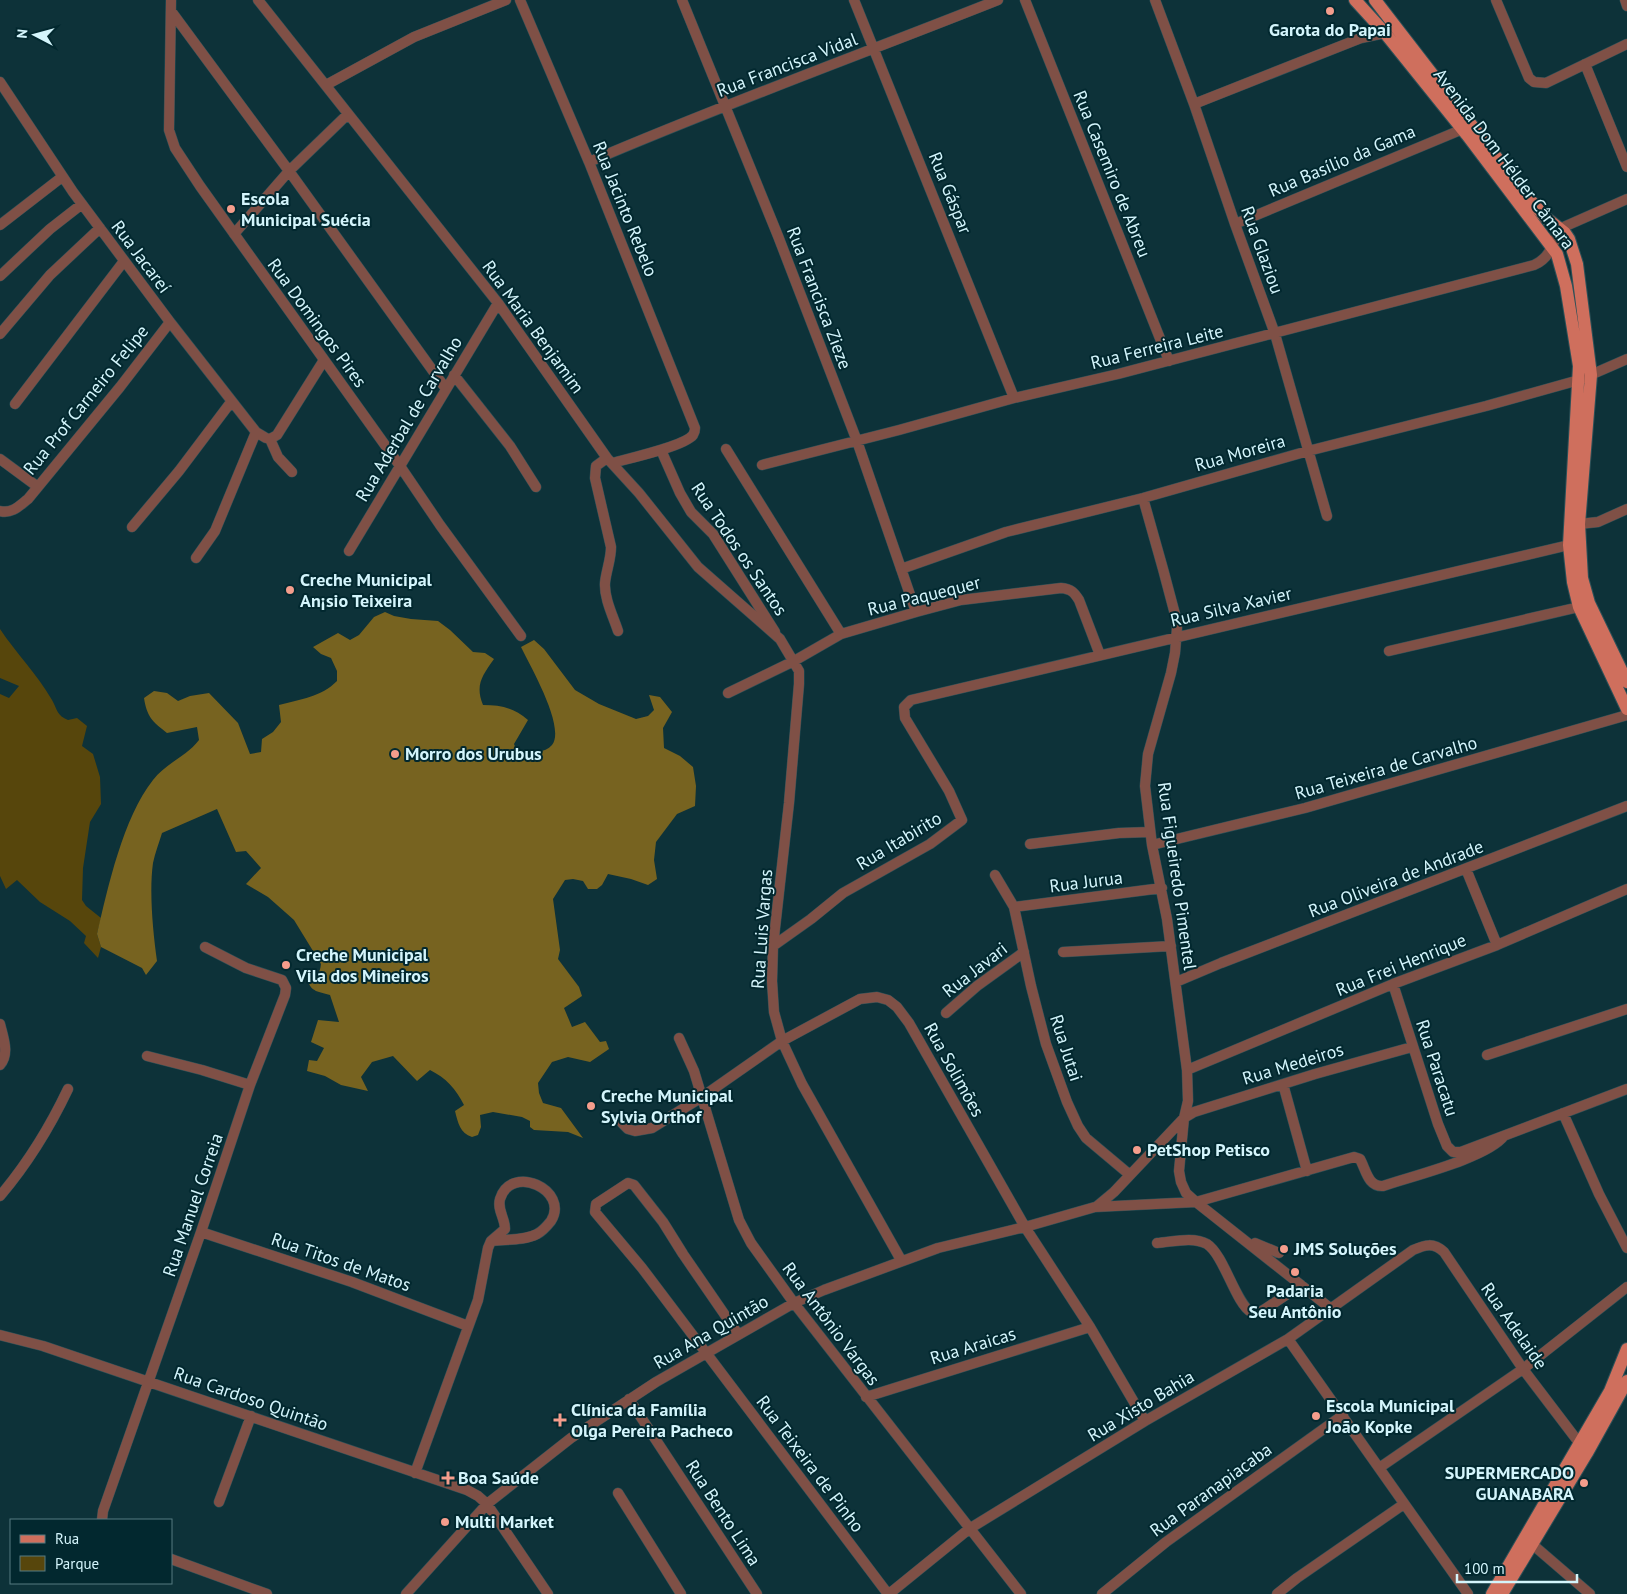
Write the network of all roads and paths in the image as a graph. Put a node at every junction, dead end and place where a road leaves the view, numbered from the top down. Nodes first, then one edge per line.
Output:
1 (171, 0) edge
2 (258, 0) edge
3 (506, 0) edge
4 (520, 0) edge
5 (682, 0) edge
6 (854, 0) edge
7 (998, 0) edge
8 (1025, 0) edge
9 (1155, 0) edge
10 (1355, 0) edge
11 (1375, 0) edge
12 (1496, 0) edge
13 (1625, 0) edge
14 (1627, 6) edge
15 (170, 12) junction
16 (1371, 17) junction
17 (1384, 33) junction
18 (1361, 38) junction
19 (1627, 44) edge
20 (875, 49) junction
21 (1585, 64) junction
22 (0, 82) edge
23 (326, 85) junction
24 (1194, 104) junction
25 (724, 105) junction
26 (348, 114) junction
27 (1463, 129) junction
28 (588, 162) junction
29 (1627, 167) edge
30 (289, 171) junction
31 (62, 177) junction
32 (1627, 199) edge
33 (82, 204) junction
34 (1234, 224) junction
35 (0, 225) edge
36 (100, 228) junction
37 (1559, 229) junction
38 (234, 234) junction
39 (1552, 247) junction
40 (124, 261) junction
41 (0, 276) edge
42 (498, 302) junction
43 (170, 322) junction
44 (0, 334) edge
45 (1275, 334) junction
46 (1627, 359) edge
47 (324, 360) junction
48 (1169, 361) junction
49 (454, 375) junction
50 (1585, 378) junction
51 (446, 389) junction
52 (1014, 398) junction
53 (231, 402) junction
54 (15, 404) dead end
55 (256, 432) junction
56 (270, 439) junction
57 (857, 440) junction
58 (726, 449) dead end
59 (661, 450) junction
60 (1308, 451) junction
61 (0, 459) edge
62 (609, 460) junction
63 (762, 465) dead end
64 (400, 466) junction
65 (292, 472) dead end
66 (38, 486) junction
67 (536, 486) dead end
68 (1143, 498) junction
69 (1627, 509) edge
70 (0, 511) edge
71 (1327, 516) dead end
72 (1580, 524) junction
73 (132, 526) dead end
74 (1569, 545) junction
75 (349, 552) dead end
76 (196, 558) dead end
77 (901, 569) junction
78 (1579, 607) junction
79 (916, 612) junction
80 (618, 631) dead end
81 (841, 634) junction
82 (521, 636) dead end
83 (1177, 637) junction
84 (780, 639) junction
85 (1389, 651) dead end
86 (1100, 655) junction
87 (794, 661) junction
88 (1627, 682) edge
89 (728, 693) dead end
90 (904, 707) joint
91 (1627, 709) edge
92 (1627, 715) edge
93 (1627, 806) edge
94 (1150, 832) junction
95 (1030, 844) dead end
96 (1152, 845) junction
97 (1466, 869) junction
98 (995, 874) dead end
99 (1162, 888) junction
100 (1627, 890) edge
101 (1014, 907) junction
102 (1497, 945) junction
103 (773, 946) junction
104 (1171, 946) junction
105 (205, 947) dead end
106 (1024, 952) junction
107 (1064, 952) dead end
108 (1176, 982) junction
109 (1393, 984) junction
110 (1627, 1009) edge
111 (946, 1013) dead end
112 (0, 1024) edge
113 (679, 1038) dead end
114 (782, 1041) junction
115 (1412, 1046) junction
116 (1487, 1055) dead end
117 (147, 1056) dead end
118 (0, 1065) edge
119 (1187, 1070) junction
120 (1282, 1084) junction
121 (250, 1085) junction
122 (68, 1089) dead end
123 (1627, 1089) edge
124 (702, 1097) junction
125 (1562, 1113) junction
126 (1184, 1118) junction
127 (622, 1123) dead end
128 (1504, 1136) junction
129 (1307, 1171) junction
130 (1130, 1175) junction
131 (0, 1196) edge
132 (1196, 1202) junction
133 (1095, 1207) junction
134 (1025, 1227) junction
135 (202, 1232) junction
136 (1242, 1238) junction
137 (491, 1241) junction
138 (1157, 1243) dead end
139 (1627, 1248) edge
140 (1413, 1250) joint
141 (1279, 1253) dead end
142 (901, 1260) junction
143 (1301, 1284) junction
144 (1627, 1286) edge
145 (794, 1303) junction
146 (1330, 1308) junction
147 (468, 1326) junction
148 (1090, 1327) junction
149 (738, 1334) junction
150 (0, 1336) edge
151 (1288, 1339) junction
152 (1627, 1349) edge
153 (707, 1353) junction
154 (1523, 1369) junction
155 (148, 1382) junction
156 (1627, 1383) edge
157 (866, 1398) junction
158 (629, 1399) junction
159 (251, 1416) junction
160 (1343, 1416) junction
161 (1145, 1421) junction
162 (1580, 1444) junction
163 (1379, 1468) junction
164 (415, 1473) junction
165 (618, 1494) dead end
166 (219, 1502) dead end
167 (487, 1504) junction
168 (1404, 1504) junction
169 (102, 1519) edge
170 (969, 1529) junction
171 (1532, 1544) junction
172 (172, 1559) edge
173 (410, 1592) edge
174 (677, 1593) edge
175 (267, 1594) edge
176 (548, 1594) edge
177 (757, 1594) edge
178 (888, 1594) edge
179 (1021, 1594) edge
180 (1102, 1594) edge
181 (1277, 1594) edge
182 (1468, 1594) edge
183 (1492, 1594) edge
184 (1502, 1594) edge
185 (1590, 1594) edge

1 - 15 street, Rua Domingos Pires
2 - 23 street, Rua Maria Benjamim
3 - 23 street
4 - 28 street, Rua Jacinto Rebelo
5 - 25 street, Rua Francisca Zieze
6 - 20 street, Rua Gáspar
7 - 20 street, Rua Francisca Vidal
8 - 48 street, Rua Casemiro de Abreu
9 - 24 street, Rua Glaziou
10 - 16 main road, Avenida Dom Hélder Câmara
11 - 37 main road, Avenida Dom Hélder Câmara
12 - 21 street
13 - 14 street
15 - 30 street
15 - 38 street, Rua Domingos Pires
16 - 17 main road, Avenida Dom Hélder Câmara
16 - 18 street
17 - 18 street
17 - 27 main road, Avenida Dom Hélder Câmara
18 - 24 street
19 - 21 street
20 - 25 street, Rua Francisca Vidal
20 - 52 street, Rua Gáspar
21 - 29 street
22 - 31 street, Rua Jacareí
23 - 26 street, Rua Maria Benjamim
24 - 34 street, Rua Glaziou
25 - 28 street, Rua Francisca Vidal
25 - 57 street, Rua Francisca Zieze
26 - 30 street
26 - 42 street, Rua Maria Benjamim
27 - 34 street, Rua Basílio da Gama
27 - 39 main road, Avenida Dom Hélder Câmara
28 - 59 street, Rua Jacinto Rebelo
30 - 38 street
30 - 51 street
31 - 33 street, Rua Jacareí
31 - 35 street
32 - 37 street
33 - 36 street, Rua Jacareí
33 - 41 street
34 - 45 street, Rua Glaziou
36 - 40 street, Rua Jacareí
36 - 44 street
37 - 39 street
37 - 50 main road, Avenida Dom Hélder Câmara
38 - 47 street, Rua Domingos Pires
39 - 45 street, Rua Ferreira Leite
39 - 50 main road, Avenida Dom Hélder Câmara
40 - 43 street, Rua Jacareí
40 - 54 street
42 - 49 street, Rua Aderbal de Carvalho
42 - 62 street, Rua Maria Benjamim
43 - 53 street, Rua Jacareí
43 - 66 street, Rua Prof Carneiro Felipe
45 - 48 street, Rua Ferreira Leite
45 - 60 street, Rua Glaziou
46 - 50 street, Rua Moreira
47 - 56 street
47 - 64 street, Rua Domingos Pires
48 - 52 street, Rua Ferreira Leite
49 - 51 street, Rua Aderbal de Carvalho
49 - 67 street
50 - 60 street, Rua Moreira
50 - 72 main road, Avenida Dom Hélder Câmara
50 - 74 main road, Avenida Dom Hélder Câmara
51 - 64 street, Rua Aderbal de Carvalho
52 - 57 street, Rua Ferreira Leite
53 - 55 street, Rua Jacareí
53 - 73 street
55 - 56 street, Rua Jacareí
55 - 76 street
56 - 65 street
57 - 63 street, Rua Ferreira Leite
57 - 77 street, Rua Francisca Zieze
58 - 81 street
59 - 62 street
59 - 84 street, Rua Todos os Santos
60 - 68 street, Rua Moreira
60 - 71 street, Rua Glaziou
61 - 66 street
62 - 80 street
62 - 84 street, Rua Maria Benjamim
64 - 75 street, Rua Aderbal de Carvalho
64 - 82 street, Rua Domingos Pires
66 - 70 street, Rua Prof Carneiro Felipe
68 - 77 street, Rua Moreira
68 - 83 street, Rua Figueiredo Pimentel
69 - 72 street
72 - 88 main road, Avenida Dom Hélder Câmara
74 - 78 main road, Avenida Dom Hélder Câmara
74 - 83 street, Rua Silva Xavier
77 - 79 street, Rua Francisca Zieze
78 - 85 street
78 - 91 main road, Avenida Dom Hélder Câmara
79 - 81 street, Rua Paquequer
79 - 86 street, Rua Paquequer
81 - 87 street, Rua Paquequer
83 - 86 street, Rua Silva Xavier
83 - 94 street, Rua Figueiredo Pimentel
84 - 87 street, Rua Maria Benjamim
86 - 90 street, Rua Silva Xavier
87 - 89 street, Rua Paquequer
87 - 103 street, Rua Luis Vargas
90 - 103 street, Rua Itabirito
92 - 96 street, Rua Teixeira de Carvalho
93 - 97 street, Rua Oliveira de Andrade
94 - 95 street
94 - 96 street, Rua Figueiredo Pimentel
96 - 99 street, Rua Figueiredo Pimentel
97 - 102 street
97 - 108 street, Rua Oliveira de Andrade
98 - 101 street, Rua Jutai
99 - 101 street, Rua Jurua
99 - 104 street, Rua Figueiredo Pimentel
100 - 102 street, Rua Frei Henrique
101 - 106 street, Rua Jutai
102 - 109 street, Rua Frei Henrique
103 - 114 street, Rua Luis Vargas
104 - 107 street
104 - 108 street, Rua Figueiredo Pimentel
105 - 121 street, Rua Manuel Correia
106 - 111 street, Rua Javari
106 - 130 street, Rua Jutai
108 - 119 street, Rua Figueiredo Pimentel
109 - 115 street, Rua Paracatu
109 - 119 street, Rua Frei Henrique
110 - 116 street
112 - 118 street
113 - 124 street, Rua Antônio Vargas
114 - 124 street, Rua Solimões
114 - 134 street, Rua Solimões
114 - 142 street, Rua Luis Vargas
115 - 120 street, Rua Medeiros
115 - 128 street, Rua Paracatu
117 - 121 street
119 - 126 street, Rua Figueiredo Pimentel
120 - 126 street, Rua Medeiros
120 - 129 street
121 - 135 street, Rua Manuel Correia
122 - 131 street
123 - 125 street
124 - 127 street, Rua Solimões
124 - 145 street, Rua Antônio Vargas
125 - 128 street
125 - 139 street
126 - 130 street
126 - 132 street, Rua Figueiredo Pimentel
128 - 129 street
129 - 132 street
130 - 133 street
132 - 133 street
132 - 136 street, Rua Figueiredo Pimentel
133 - 134 street, Rua Ana Quintão
134 - 142 street, Rua Ana Quintão
134 - 148 street, Rua Solimões
135 - 147 street, Rua Titos de Matos
135 - 155 street, Rua Manuel Correia
136 - 141 street, Rua Figueiredo Pimentel
136 - 143 street, Rua Figueiredo Pimentel
137 - 137 street
137 - 147 street
138 - 143 street
140 - 146 street, Rua Xisto Bahia
140 - 154 street, Rua Adelaide
142 - 145 street, Rua Ana Quintão
143 - 146 street, Rua Figueiredo Pimentel
144 - 154 street
145 - 149 street, Rua Ana Quintão
145 - 157 street, Rua Antônio Vargas
146 - 151 street, Rua Xisto Bahia
147 - 164 street
148 - 157 street, Rua Araicas
148 - 161 street, Rua Solimões
149 - 153 street, Rua Ana Quintão
149 - 153 street, Rua Teixeira de Pinho
150 - 155 street, Rua Cardoso Quintão
151 - 160 street
151 - 161 street, Rua Xisto Bahia
152 - 162 main road
153 - 158 street, Rua Ana Quintão
153 - 178 street, Rua Teixeira de Pinho
154 - 162 street, Rua Adelaide
154 - 163 street
155 - 159 street, Rua Cardoso Quintão
155 - 169 street, Rua Manuel Correia
156 - 171 main road
157 - 170 street, Rua Antônio Vargas
158 - 167 street, Rua Ana Quintão
158 - 177 street, Rua Bento Lima
159 - 164 street, Rua Cardoso Quintão
159 - 166 street
160 - 163 street
160 - 180 street, Rua Paranapiacaba
161 - 170 street, Rua Xisto Bahia
162 - 183 main road
163 - 168 street
164 - 167 street, Rua Cardoso Quintão
165 - 174 street
167 - 173 street, Rua Ana Quintão
167 - 176 street
168 - 181 street
168 - 182 street
170 - 178 street, Rua Xisto Bahia
170 - 179 street, Rua Antônio Vargas
171 - 184 main road
171 - 185 street
172 - 175 street

